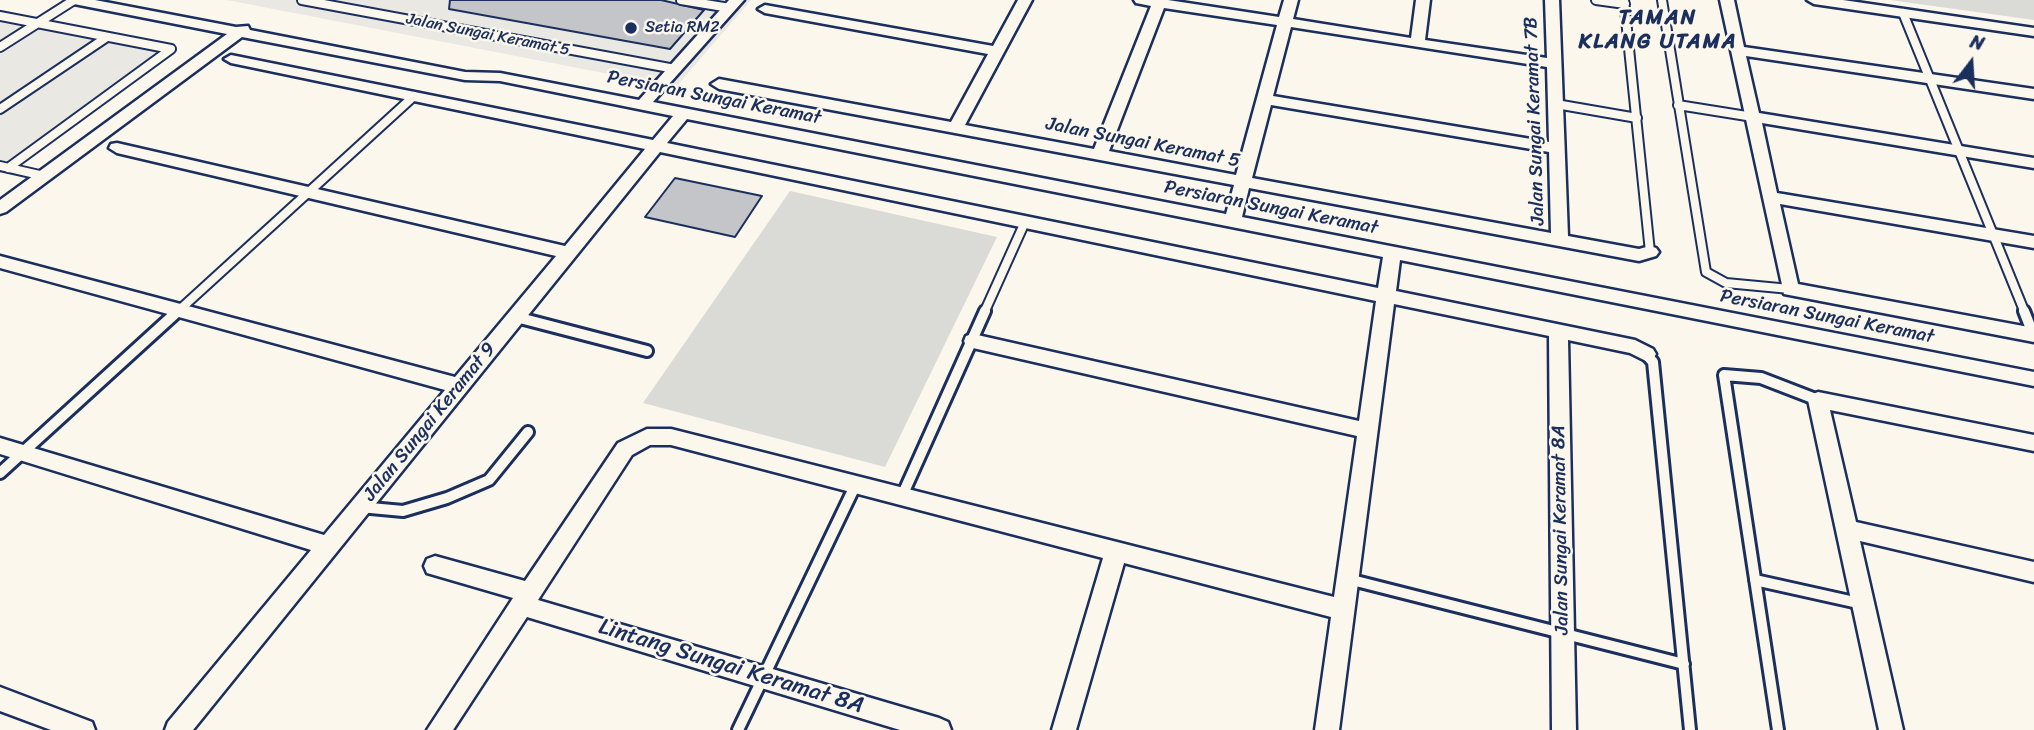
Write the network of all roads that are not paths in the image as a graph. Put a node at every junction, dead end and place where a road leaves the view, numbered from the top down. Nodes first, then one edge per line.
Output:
1 (74, 0) edge
2 (130, 0) edge
3 (302, 0) edge
4 (358, 0) edge
5 (681, 0) edge
6 (1025, 0) edge
7 (1141, 0) edge
8 (1291, 0) edge
9 (1423, 0) edge
10 (1552, 0) edge
11 (1596, 0) edge
12 (1662, 0) edge
13 (1727, 0) edge
14 (1814, 0) edge
15 (1624, 2) edge
16 (1840, 2) edge
17 (1159, 3) junction
18 (734, 4) edge
19 (347, 8) junction
20 (765, 9) dead end
21 (1903, 13) junction
22 (0, 16) edge
23 (1285, 22) junction
24 (37, 23) junction
25 (244, 28) junction
26 (2034, 32) edge
27 (107, 37) junction
28 (1418, 42) junction
29 (0, 47) edge
30 (1738, 50) junction
31 (997, 51) junction
32 (231, 59) dead end
33 (1554, 64) junction
34 (675, 69) junction
35 (499, 77) joint
36 (1930, 79) junction
37 (719, 84) dead end
38 (2034, 94) edge
39 (414, 96) junction
40 (1265, 99) junction
41 (1556, 104) junction
42 (642, 105) junction
43 (1678, 105) junction
44 (0, 109) edge
45 (682, 114) junction
46 (1753, 117) junction
47 (1637, 118) junction
48 (955, 129) junction
49 (117, 148) dead end
50 (655, 148) junction
51 (1557, 148) junction
52 (1959, 151) junction
53 (1099, 156) junction
54 (2034, 163) edge
55 (4, 167) edge
56 (44, 176) junction
57 (1242, 183) junction
58 (308, 193) junction
59 (1770, 197) junction
60 (0, 208) edge
61 (1025, 222) junction
62 (1232, 222) junction
63 (1993, 236) junction
64 (1560, 241) junction
65 (2034, 243) edge
66 (568, 253) junction
67 (1392, 253) junction
68 (1650, 253) joint
69 (0, 262) edge
70 (1790, 289) junction
71 (1386, 296) junction
72 (179, 310) junction
73 (516, 317) junction
74 (1558, 331) junction
75 (2033, 335) edge
76 (972, 341) junction
77 (646, 351) dead end
78 (1646, 354) joint
79 (2034, 379) edge
80 (459, 386) junction
81 (1818, 400) junction
82 (1368, 431) junction
83 (528, 432) dead end
84 (2034, 443) edge
85 (0, 446) edge
86 (22, 453) junction
87 (0, 473) edge
88 (856, 484) junction
89 (902, 496) junction
90 (360, 507) junction
91 (1847, 530) junction
92 (328, 546) junction
93 (1116, 551) junction
94 (435, 566) dead end
95 (2034, 572) edge
96 (1348, 579) junction
97 (1755, 580) junction
98 (526, 599) junction
99 (1863, 604) junction
100 (1343, 610) junction
101 (1563, 633) junction
102 (1684, 664) junction
103 (763, 677) junction
104 (0, 699) edge
105 (83, 730) edge
106 (177, 730) edge
107 (439, 730) edge
108 (738, 730) edge
109 (939, 730) edge
110 (1064, 730) edge
111 (1327, 730) edge
112 (1564, 730) edge
113 (1690, 730) edge
114 (1778, 730) edge
115 (1891, 730) edge

1 - 24 lane
1 - 25 street, Persiaran Sungai Keramat
2 - 25 street, Persiaran Sungai Keramat
3 - 19 lane, Jalan Sungai Keramat 5
4 - 19 lane
5 - 18 lane
6 - 31 street
7 - 17 street
8 - 23 street
9 - 28 street
10 - 33 street, Jalan Sungai Keramat 7B
11 - 15 lane
12 - 43 lane
13 - 30 street
14 - 16 street
15 - 47 lane
16 - 21 street
17 - 23 street
17 - 53 street
18 - 34 street
19 - 34 lane, Jalan Sungai Keramat 5
20 - 31 street
21 - 26 street
21 - 36 lane
22 - 24 lane
23 - 28 street
23 - 40 street
24 - 27 lane
24 - 29 lane
25 - 35 street, Persiaran Sungai Keramat
25 - 56 street
27 - 44 lane
27 - 55 lane
28 - 33 street
30 - 36 street
30 - 46 street
31 - 48 street
32 - 39 street
33 - 41 street, Jalan Sungai Keramat 7B
34 - 42 street
35 - 42 street, Persiaran Sungai Keramat
36 - 38 street
36 - 52 lane
37 - 48 street, Jalan Sungai Keramat 5
39 - 50 street
39 - 58 lane
40 - 51 street
40 - 57 street
41 - 47 lane
41 - 51 street, Jalan Sungai Keramat 7B
42 - 45 street, Persiaran Sungai Keramat
43 - 46 lane
43 - 70 lane
45 - 50 street, Jalan Sungai Keramat 9
45 - 62 street, Persiaran Sungai Keramat
46 - 52 street
46 - 59 street
47 - 68 lane
48 - 53 street, Jalan Sungai Keramat 5
49 - 58 street
50 - 61 street
50 - 66 street, Jalan Sungai Keramat 9
51 - 64 street, Jalan Sungai Keramat 7B
52 - 54 street
52 - 63 lane
53 - 57 street, Jalan Sungai Keramat 5
55 - 56 lane
56 - 60 street
57 - 62 street
57 - 64 street, Jalan Sungai Keramat 5
58 - 66 street
58 - 72 lane
59 - 63 street
59 - 70 street
61 - 71 street
61 - 76 lane
62 - 67 street, Persiaran Sungai Keramat
63 - 65 street
63 - 75 lane
64 - 68 street
66 - 73 street, Jalan Sungai Keramat 9
67 - 71 street
67 - 79 street, Persiaran Sungai Keramat
69 - 72 street
70 - 75 street
71 - 74 street
71 - 82 street
72 - 80 street
72 - 86 lane
73 - 77 lane
73 - 80 street, Jalan Sungai Keramat 9
74 - 78 street
74 - 101 street, Jalan Sungai Keramat 8A
76 - 82 street
76 - 89 lane
78 - 102 lane
80 - 90 street, Jalan Sungai Keramat 9
81 - 84 street
81 - 91 street
81 - 97 lane
82 - 96 street
83 - 90 lane
85 - 86 street
86 - 87 lane
86 - 92 street
88 - 89 street
88 - 98 street
88 - 103 lane
89 - 93 street
90 - 92 street, Jalan Sungai Keramat 9
91 - 95 street
91 - 99 street
92 - 106 street, Jalan Sungai Keramat 9
93 - 100 street
93 - 110 street
94 - 98 street, Lintang Sungai Keramat 8A
96 - 100 street
96 - 101 lane
97 - 99 lane
97 - 114 lane
98 - 103 street, Lintang Sungai Keramat 8A
98 - 107 street
99 - 115 street
100 - 111 street
101 - 102 lane
101 - 112 street, Jalan Sungai Keramat 8A
102 - 113 lane
103 - 108 lane
103 - 109 street, Lintang Sungai Keramat 8A
104 - 105 street

